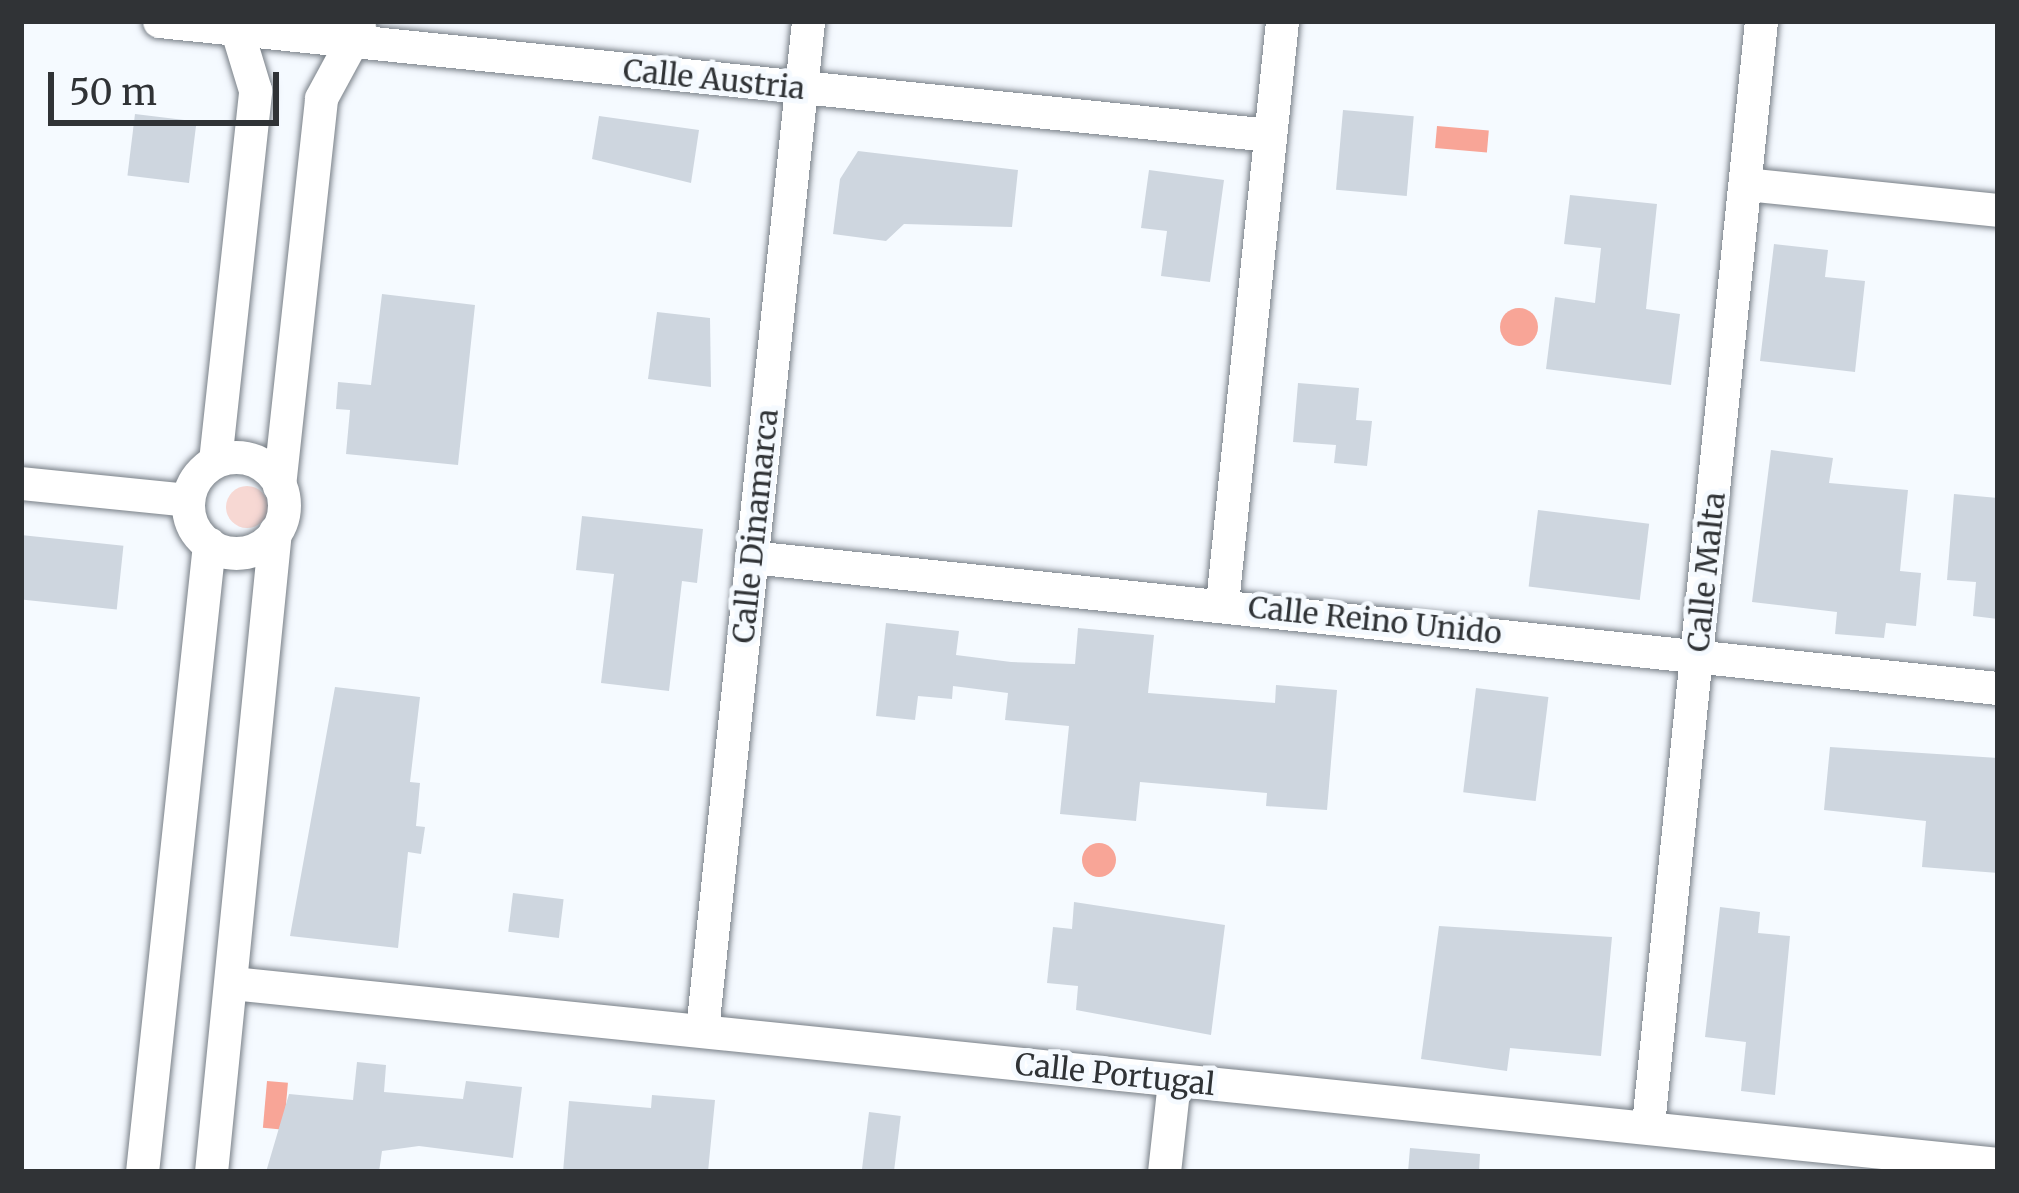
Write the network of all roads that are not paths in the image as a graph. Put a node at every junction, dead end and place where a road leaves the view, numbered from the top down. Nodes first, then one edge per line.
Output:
1 (159, 21) edge
2 (808, 21) edge
3 (1282, 21) edge
4 (1761, 21) edge
5 (234, 25) edge
6 (359, 32) edge
7 (801, 88) junction
8 (1270, 135) junction
9 (1746, 184) junction
10 (1998, 210) edge
11 (215, 461) junction
12 (21, 483) edge
13 (279, 486) junction
14 (188, 500) junction
15 (275, 531) junction
16 (209, 544) junction
17 (752, 557) junction
18 (1222, 603) junction
19 (1697, 656) junction
20 (1998, 688) edge
21 (232, 983) junction
22 (702, 1030) junction
23 (1174, 1081) junction
24 (1648, 1124) junction
25 (1998, 1164) edge
26 (142, 1172) edge
27 (211, 1172) edge
28 (1163, 1172) edge

1 - 5 street, Calle Austria
2 - 7 street, Calle Dinamarca
3 - 8 street
4 - 9 street, Calle Malta
5 - 6 street, Calle Austria
5 - 11 street
6 - 7 street, Calle Austria
6 - 13 street
7 - 8 street, Calle Austria
7 - 17 street, Calle Dinamarca
8 - 18 street
9 - 10 street
9 - 19 street, Calle Malta
11 - 13 street
11 - 14 street
12 - 14 street
13 - 15 street
14 - 16 street
15 - 16 street
15 - 21 street
16 - 26 street
17 - 18 street, Calle Reino Unido
17 - 22 street, Calle Dinamarca
18 - 19 street, Calle Reino Unido
19 - 20 street, Calle Reino Unido
19 - 24 street, Calle Malta
21 - 22 street, Calle Portugal
21 - 27 street
22 - 23 street, Calle Portugal
23 - 24 street, Calle Portugal
23 - 28 street
24 - 25 street, Calle Portugal

